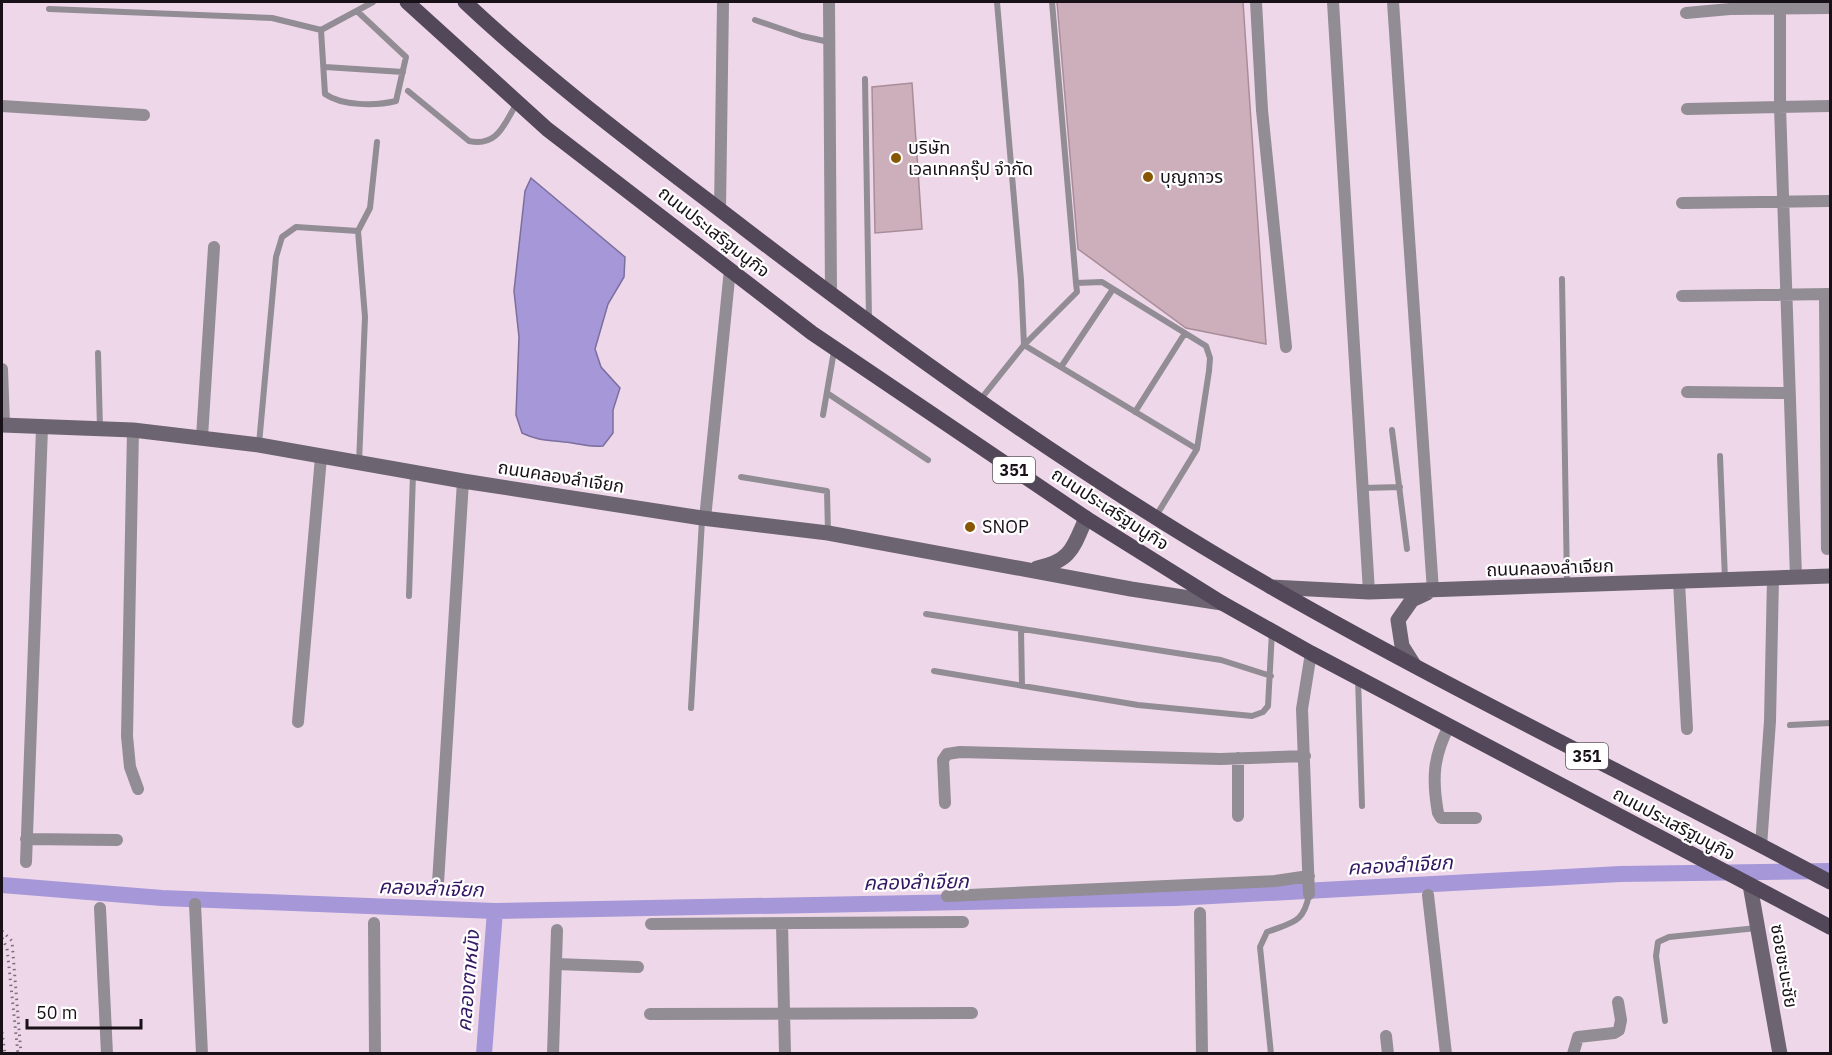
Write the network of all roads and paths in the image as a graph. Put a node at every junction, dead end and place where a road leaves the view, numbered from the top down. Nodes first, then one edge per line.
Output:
1 (373, 2) edge
2 (407, 2) edge
3 (723, 2) edge
4 (829, 2) edge
5 (997, 2) edge
6 (1052, 2) edge
7 (1256, 2) edge
8 (1333, 2) edge
9 (1393, 2) edge
10 (471, 4) edge
11 (1730, 5) edge
12 (1828, 6) edge
13 (49, 9) dead end
14 (1780, 10) junction
15 (358, 12) junction
16 (1686, 13) dead end
17 (755, 20) dead end
18 (321, 30) junction
19 (829, 42) junction
20 (325, 67) junction
21 (403, 72) junction
22 (865, 79) dead end
23 (408, 91) dead end
24 (518, 102) junction
25 (2, 106) edge
26 (1830, 106) edge
27 (1780, 107) junction
28 (1687, 109) dead end
29 (144, 114) dead end
30 (377, 142) dead end
31 (1783, 201) junction
32 (1830, 201) edge
33 (1682, 202) dead end
34 (720, 209) junction
35 (358, 231) junction
36 (214, 247) dead end
37 (730, 269) junction
38 (1562, 279) dead end
39 (1076, 283) junction
40 (1113, 289) junction
41 (831, 294) junction
42 (1828, 294) edge
43 (1786, 295) junction
44 (1682, 296) dead end
45 (870, 323) junction
46 (1185, 333) junction
47 (1024, 345) junction
48 (1286, 346) dead end
49 (835, 350) junction
50 (98, 353) dead end
51 (1061, 367) junction
52 (2, 369) edge
53 (1687, 392) dead end
54 (827, 393) junction
55 (1789, 393) junction
56 (980, 401) junction
57 (1136, 412) junction
58 (823, 415) dead end
59 (3, 425) edge
60 (42, 428) junction
61 (100, 429) junction
62 (133, 430) junction
63 (1392, 430) dead end
64 (202, 437) junction
65 (259, 445) junction
66 (1197, 449) junction
67 (1720, 456) dead end
68 (321, 457) junction
69 (928, 459) dead end
70 (359, 464) junction
71 (413, 473) junction
72 (741, 477) dead end
73 (463, 481) junction
74 (1363, 488) junction
75 (1400, 488) junction
76 (1156, 516) junction
77 (703, 518) junction
78 (1086, 518) junction
79 (828, 533) junction
80 (1407, 549) dead end
81 (1827, 549) dead end
82 (1025, 570) junction
83 (1830, 576) edge
84 (1796, 577) junction
85 (1773, 578) junction
86 (1725, 581) junction
87 (1679, 582) junction
88 (1271, 587) junction
89 (1567, 587) junction
90 (1433, 591) junction
91 (1369, 592) junction
92 (409, 596) dead end
93 (1222, 603) junction
94 (926, 614) dead end
95 (1021, 629) junction
96 (1272, 631) junction
97 (1311, 653) junction
98 (1414, 665) junction
99 (934, 671) dead end
100 (1271, 676) junction
101 (1358, 678) junction
102 (1022, 686) junction
103 (690, 708) dead end
104 (298, 722) dead end
105 (1830, 723) edge
106 (1790, 725) dead end
107 (1449, 726) junction
108 (1687, 729) dead end
109 (1305, 756) junction
110 (1238, 758) junction
111 (138, 789) dead end
112 (945, 803) dead end
113 (1362, 806) dead end
114 (1238, 816) dead end
115 (1476, 818) dead end
116 (26, 839) junction
117 (117, 840) dead end
118 (1761, 846) junction
119 (26, 862) dead end
120 (1309, 878) junction
121 (1827, 880) edge
122 (438, 883) dead end
123 (1746, 884) junction
124 (1309, 894) joint
125 (1428, 895) dead end
126 (947, 896) dead end
127 (195, 904) dead end
128 (100, 909) dead end
129 (1200, 913) dead end
130 (963, 922) dead end
131 (374, 923) dead end
132 (651, 924) dead end
133 (782, 924) junction
134 (1830, 927) edge
135 (1757, 928) junction
136 (557, 930) dead end
137 (2, 931) edge
138 (2, 938) edge
139 (556, 964) junction
140 (638, 967) dead end
141 (1618, 1002) dead end
142 (972, 1013) dead end
143 (650, 1014) dead end
144 (783, 1014) junction
145 (1665, 1021) dead end
146 (2, 1032) edge
147 (1386, 1036) dead end
148 (5, 1053) edge
149 (20, 1053) edge
150 (107, 1053) edge
151 (202, 1053) edge
152 (375, 1053) edge
153 (553, 1053) edge
154 (785, 1053) edge
155 (1202, 1053) edge
156 (1272, 1053) edge
157 (1388, 1053) edge
158 (1446, 1053) edge
159 (1573, 1053) edge
160 (1780, 1053) edge

1 - 15 lane
2 - 24 main road, ถนนประเสริฐมนูกิจ / 351
3 - 34 street
4 - 19 street
5 - 47 lane
6 - 39 lane
7 - 48 street
8 - 74 street
9 - 90 street
10 - 34 main road, ถนนประเสริฐมนูกิจ / 351
11 - 14 street
11 - 16 street
12 - 14 street
13 - 18 lane
14 - 27 street
15 - 18 lane
15 - 21 lane
17 - 19 lane
18 - 20 lane
19 - 41 street
20 - 21 lane
20 - 21 lane
22 - 45 lane
23 - 24 lane
24 - 37 main road, ถนนประเสริฐมนูกิจ / 351
25 - 29 street
26 - 27 street
27 - 28 street
27 - 31 street
30 - 35 lane
31 - 32 street
31 - 33 street
31 - 43 street
34 - 41 main road, ถนนประเสริฐมนูกิจ / 351
35 - 65 lane
35 - 70 lane
36 - 64 street
37 - 49 main road, ถนนประเสริฐมนูกิจ / 351
37 - 77 street
38 - 89 lane
39 - 40 lane
39 - 47 lane
40 - 46 lane
40 - 51 lane
41 - 45 main road, ถนนประเสริฐมนูกิจ / 351
42 - 43 street
42 - 81 street
43 - 44 street
43 - 55 street
45 - 56 main road, ถนนประเสริฐมนูกิจ / 351
46 - 57 lane
46 - 66 lane
47 - 51 lane
47 - 56 lane
49 - 54 lane
49 - 78 main road, ถนนประเสริฐมนูกิจ / 351
50 - 61 lane
51 - 57 lane
52 - 59 street
53 - 55 street
54 - 58 lane
54 - 69 lane
55 - 84 street
56 - 76 main road, ถนนประเสริฐมนูกิจ / 351
57 - 66 lane
59 - 60 street, ถนนคลองลำเจียก
60 - 61 street, ถนนคลองลำเจียก
60 - 116 street
61 - 62 street, ถนนคลองลำเจียก
62 - 64 street, ถนนคลองลำเจียก
62 - 111 street
63 - 75 lane
64 - 65 street, ถนนคลองลำเจียก
65 - 68 street, ถนนคลองลำเจียก
66 - 76 lane
67 - 86 lane
68 - 70 street, ถนนคลองลำเจียก
68 - 104 street
70 - 71 street, ถนนคลองลำเจียก
71 - 73 street, ถนนคลองลำเจียก
71 - 92 lane
72 - 79 lane
73 - 77 street, ถนนคลองลำเจียก
73 - 122 street
74 - 75 lane
74 - 91 street
75 - 80 lane
76 - 88 main road, ถนนประเสริฐมนูกิจ / 351
77 - 79 street, ถนนคลองลำเจียก
77 - 103 lane
78 - 82 street, ถนนคลองลำเจียก
78 - 93 main road, ถนนประเสริฐมนูกิจ / 351
79 - 82 street, ถนนคลองลำเจียก
82 - 93 street
83 - 84 street, ถนนคลองลำเจียก
84 - 85 street, ถนนคลองลำเจียก
85 - 86 street, ถนนคลองลำเจียก
85 - 118 street
86 - 87 street, ถนนคลองลำเจียก
87 - 89 street, ถนนคลองลำเจียก
87 - 108 street
88 - 91 street, ถนนคลองลำเจียก
88 - 98 main road, ถนนประเสริฐมนูกิจ / 351
89 - 90 street, ถนนคลองลำเจียก
90 - 91 street, ถนนคลองลำเจียก
90 - 98 street
93 - 96 main road, ถนนประเสริฐมนูกิจ / 351
94 - 95 lane
95 - 100 lane
95 - 102 lane
96 - 97 main road, ถนนประเสริฐมนูกิจ / 351
96 - 100 lane
97 - 101 main road, ถนนประเสริฐมนูกิจ / 351
97 - 109 street
98 - 118 main road, ถนนประเสริฐมนูกิจ / 351
99 - 102 lane
100 - 102 lane
101 - 107 main road, ถนนประเสริฐมนูกิจ / 351
101 - 113 lane
105 - 106 lane
107 - 115 street
107 - 123 main road, ถนนประเสริฐมนูกิจ / 351
109 - 110 street
109 - 120 street
110 - 112 street
110 - 114 street
116 - 117 street
116 - 119 street
118 - 121 main road, ถนนประเสริฐมนูกิจ / 351
120 - 124 street
120 - 126 street
123 - 134 main road, ถนนประเสริฐมนูกิจ / 351
123 - 135 street, ซอยชะนะชัย
124 - 156 lane
125 - 158 street
127 - 151 street
128 - 150 street
129 - 155 street
130 - 133 street
131 - 152 street
132 - 133 street
133 - 144 street
135 - 145 lane
135 - 160 street, ซอยชะนะชัย
136 - 139 street
137 - 149 path
138 - 149 path
139 - 140 street
139 - 153 street
141 - 159 street
142 - 144 street
143 - 144 street
144 - 154 street
146 - 148 path
147 - 157 street

